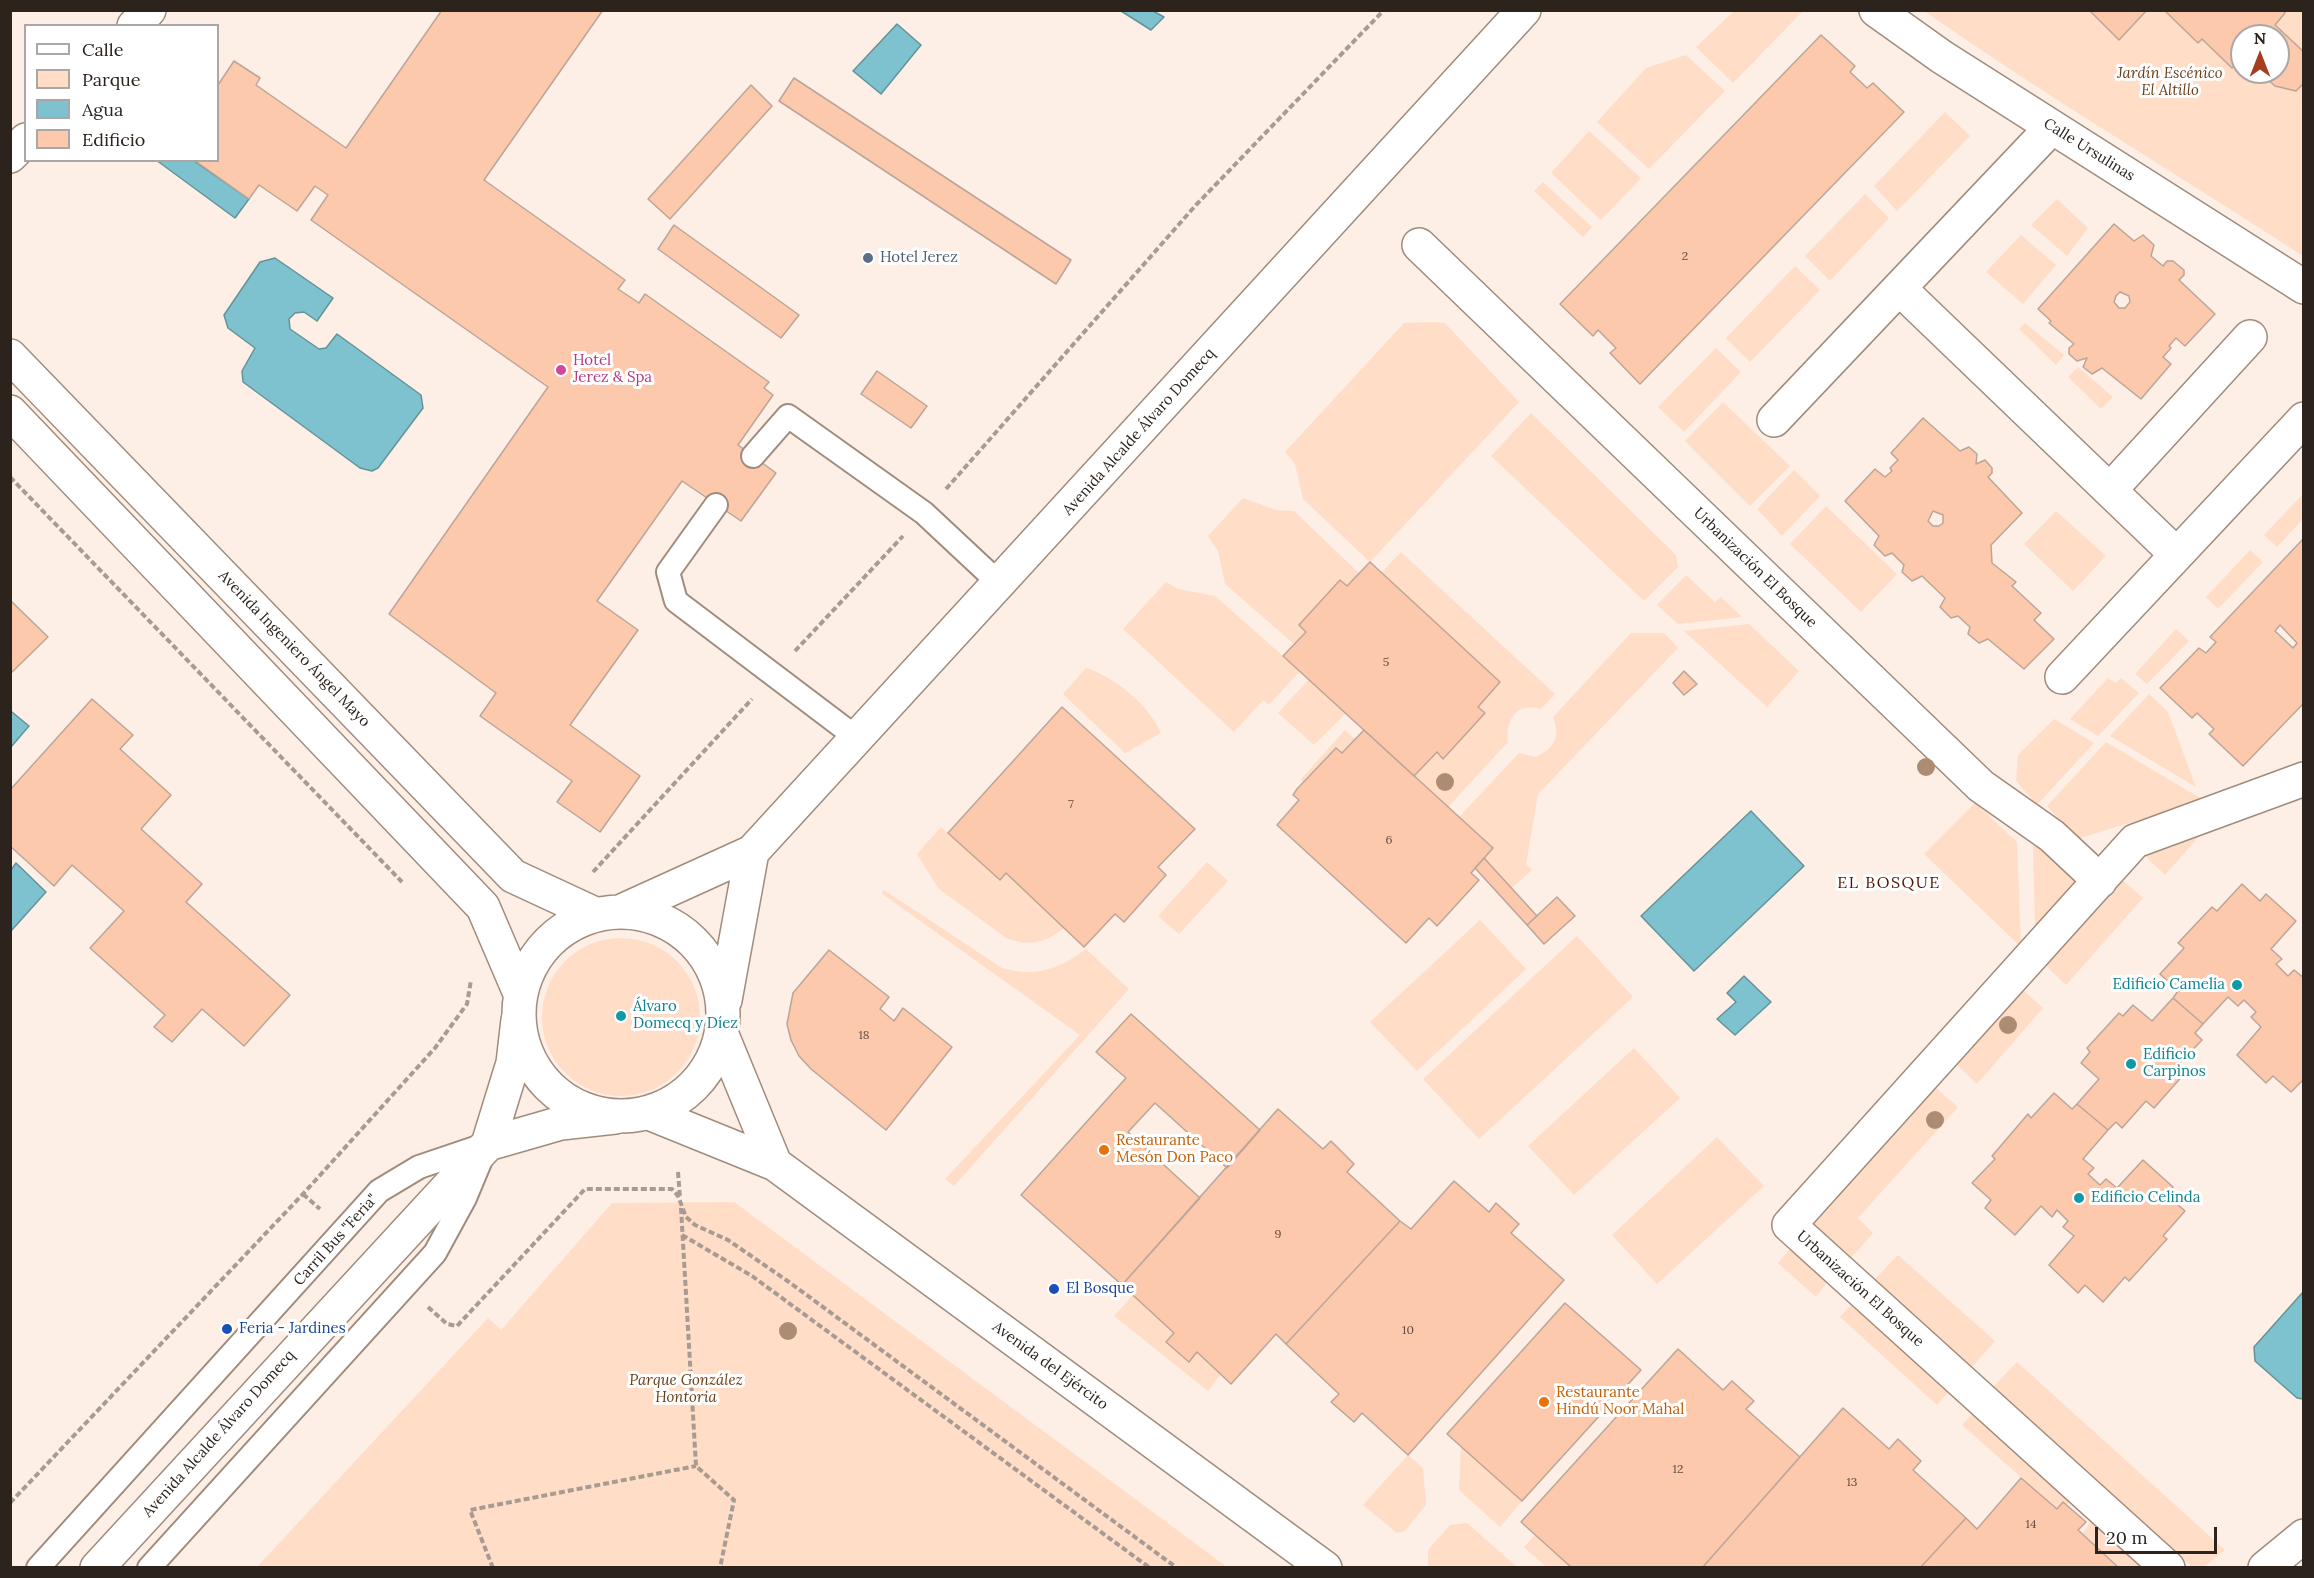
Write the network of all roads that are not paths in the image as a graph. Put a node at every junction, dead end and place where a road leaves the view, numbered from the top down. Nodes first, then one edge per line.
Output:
1 (148, 10) edge
2 (1524, 10) edge
3 (1876, 10) edge
4 (136, 24) edge
5 (2052, 127) junction
6 (24, 142) edge
7 (10, 156) edge
8 (1419, 245) dead end
9 (2304, 287) edge
10 (1900, 289) junction
11 (2250, 337) dead end
12 (10, 356) edge
13 (10, 412) edge
14 (2304, 419) edge
15 (1774, 420) dead end
16 (753, 456) dead end
17 (2110, 490) junction
18 (716, 505) dead end
19 (2176, 554) junction
20 (1000, 584) junction
21 (2061, 677) dead end
22 (857, 738) junction
23 (2304, 779) edge
24 (752, 852) junction
25 (2100, 881) junction
26 (610, 913) junction
27 (725, 1000) junction
28 (518, 1005) junction
29 (722, 1035) junction
30 (649, 1113) junction
31 (615, 1117) junction
32 (488, 1144) junction
33 (775, 1164) junction
34 (2304, 1536) edge
35 (38, 1568) edge
36 (98, 1568) edge
37 (149, 1568) edge
38 (1325, 1568) edge
39 (2168, 1568) edge
40 (2265, 1568) edge

1 - 4 main road
2 - 20 main road, Avenida Alcalde Álvaro Domecq
3 - 5 main road, Calle Ursulinas
5 - 9 main road, Calle Ursulinas
5 - 10 main road
6 - 7 main road
8 - 25 main road, Urbanización El Bosque
10 - 15 main road
10 - 17 main road
11 - 17 main road
12 - 26 main road, Avenida Ingeniero Ángel Mayo
13 - 28 main road
14 - 19 main road
16 - 20 lane
17 - 19 main road
18 - 22 lane
19 - 21 main road
20 - 22 main road, Avenida Alcalde Álvaro Domecq
22 - 24 main road, Avenida Alcalde Álvaro Domecq
23 - 25 main road, Urbanización El Bosque
24 - 26 main road, Avenida Alcalde Álvaro Domecq
24 - 27 main road
25 - 39 main road, Urbanización El Bosque
26 - 27 main road
26 - 28 main road
27 - 29 main road
28 - 31 main road
28 - 32 main road, Avenida Alcalde Álvaro Domecq
29 - 30 main road
29 - 33 main road
30 - 31 main road
30 - 33 main road, Avenida del Ejército
31 - 32 main road
32 - 35 lane, Carril Bus "Feria"
32 - 36 main road, Avenida Alcalde Álvaro Domecq
32 - 37 lane
33 - 38 main road, Avenida del Ejército
34 - 40 main road

